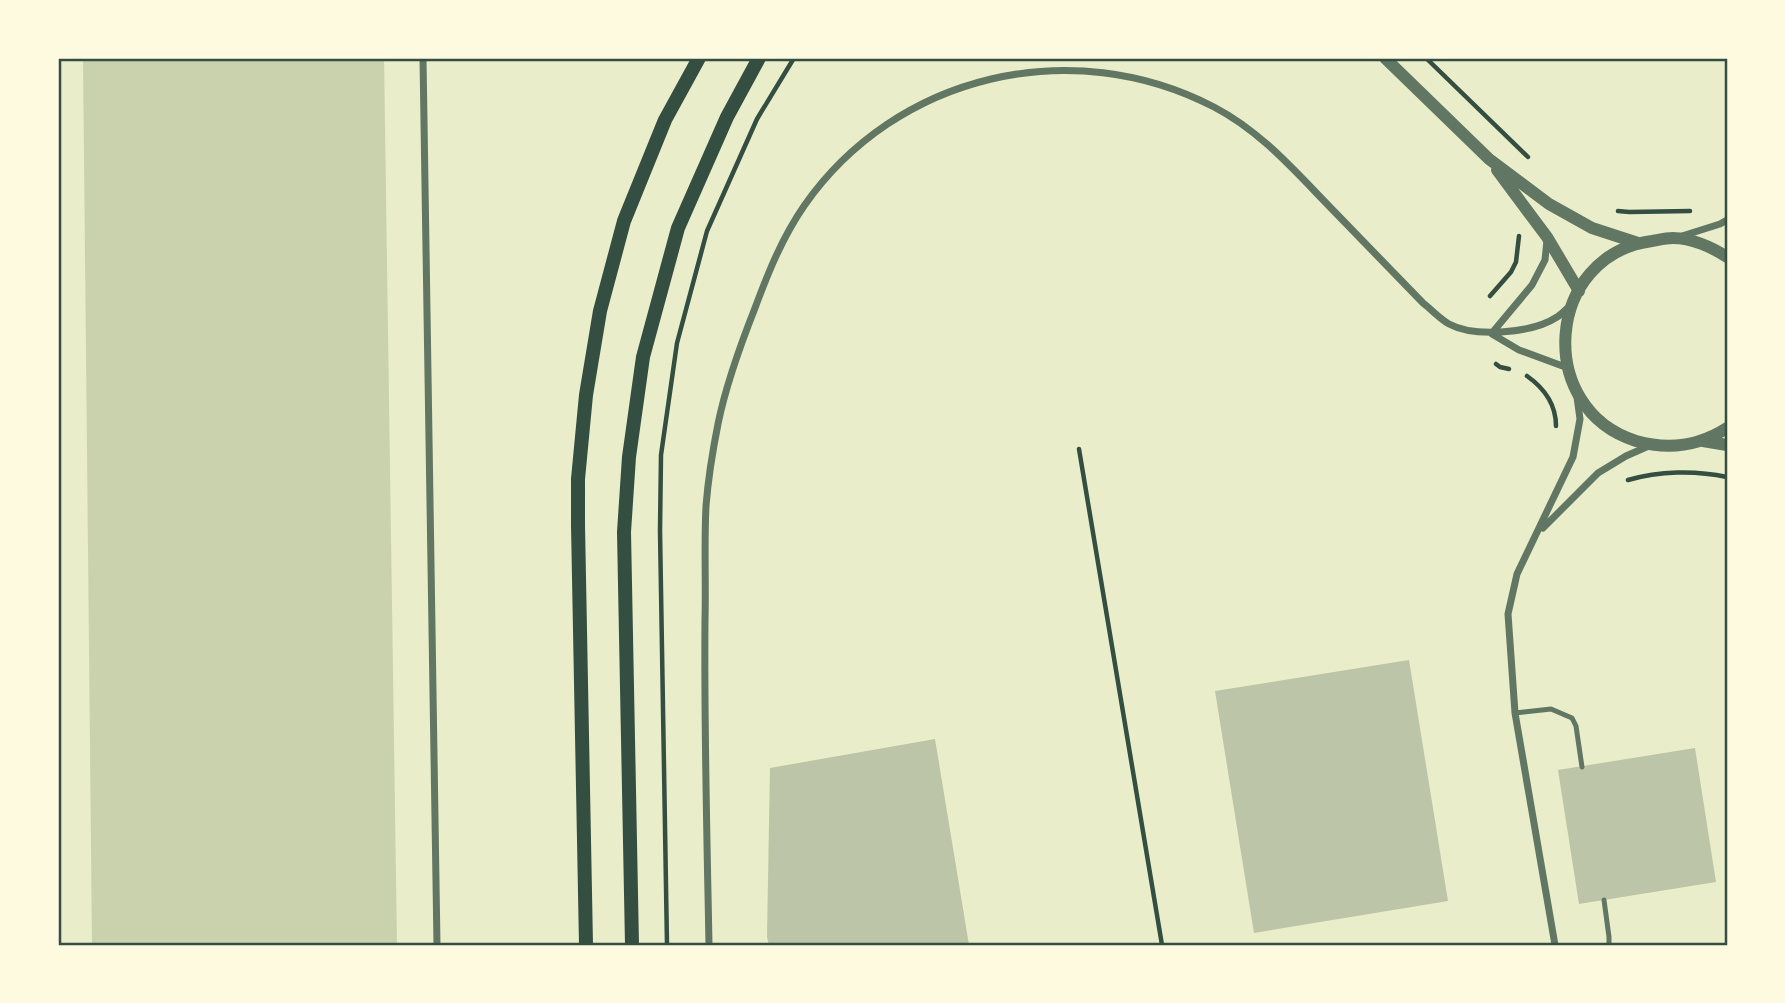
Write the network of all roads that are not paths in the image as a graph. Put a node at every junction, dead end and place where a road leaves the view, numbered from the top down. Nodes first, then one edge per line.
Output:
1 (423, 58) edge
2 (699, 58) edge
3 (759, 58) edge
4 (1385, 58) edge
5 (1489, 159) junction
6 (1727, 220) edge
7 (1547, 237) junction
8 (1674, 238) junction
9 (1637, 243) junction
10 (1727, 257) edge
11 (1579, 290) junction
12 (1572, 304) junction
13 (1491, 333) junction
14 (1568, 368) junction
15 (1575, 388) junction
16 (1727, 428) edge
17 (1703, 441) junction
18 (1651, 445) junction
19 (1727, 445) edge
20 (1537, 534) junction
21 (1516, 713) junction
22 (1582, 767) dead end
23 (1604, 900) dead end
24 (437, 945) edge
25 (586, 945) edge
26 (632, 945) edge
27 (709, 945) edge
28 (1555, 945) edge
29 (1609, 945) edge

1 - 24 street
2 - 25 main road
3 - 26 main road
4 - 5 street
5 - 7 street
5 - 9 street
6 - 8 street
7 - 11 street
7 - 13 street
8 - 9 street
8 - 10 street
9 - 11 street
11 - 12 street
12 - 13 street
12 - 14 street
13 - 14 street
13 - 27 street
14 - 15 street
15 - 18 street
15 - 20 street
16 - 17 street
17 - 18 street
17 - 19 street
18 - 20 street
20 - 21 street
21 - 22 lane
21 - 28 street
23 - 29 lane

